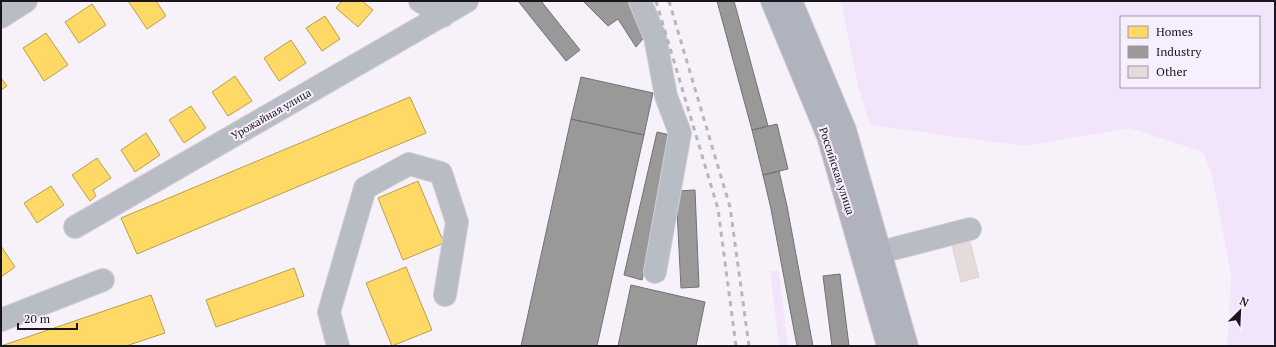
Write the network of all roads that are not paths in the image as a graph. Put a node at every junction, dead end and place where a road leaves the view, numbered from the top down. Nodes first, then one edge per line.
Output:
1 (26, 1) edge
2 (420, 1) edge
3 (467, 1) edge
4 (640, 1) edge
5 (772, 1) edge
6 (791, 1) edge
7 (443, 16) junction
8 (1, 17) edge
9 (75, 227) dead end
10 (970, 229) dead end
11 (881, 252) junction
12 (655, 272) dead end
13 (102, 280) dead end
14 (445, 295) dead end
15 (1, 320) edge
16 (336, 345) edge
17 (888, 346) edge
18 (907, 346) edge

1 - 8 street
2 - 7 street
3 - 7 street, Урожайная улица
4 - 12 street
5 - 17 main road, Российская улица
6 - 11 main road, Российская улица
7 - 9 street, Урожайная улица
10 - 11 street
11 - 18 main road, Российская улица
13 - 15 street
14 - 16 street

